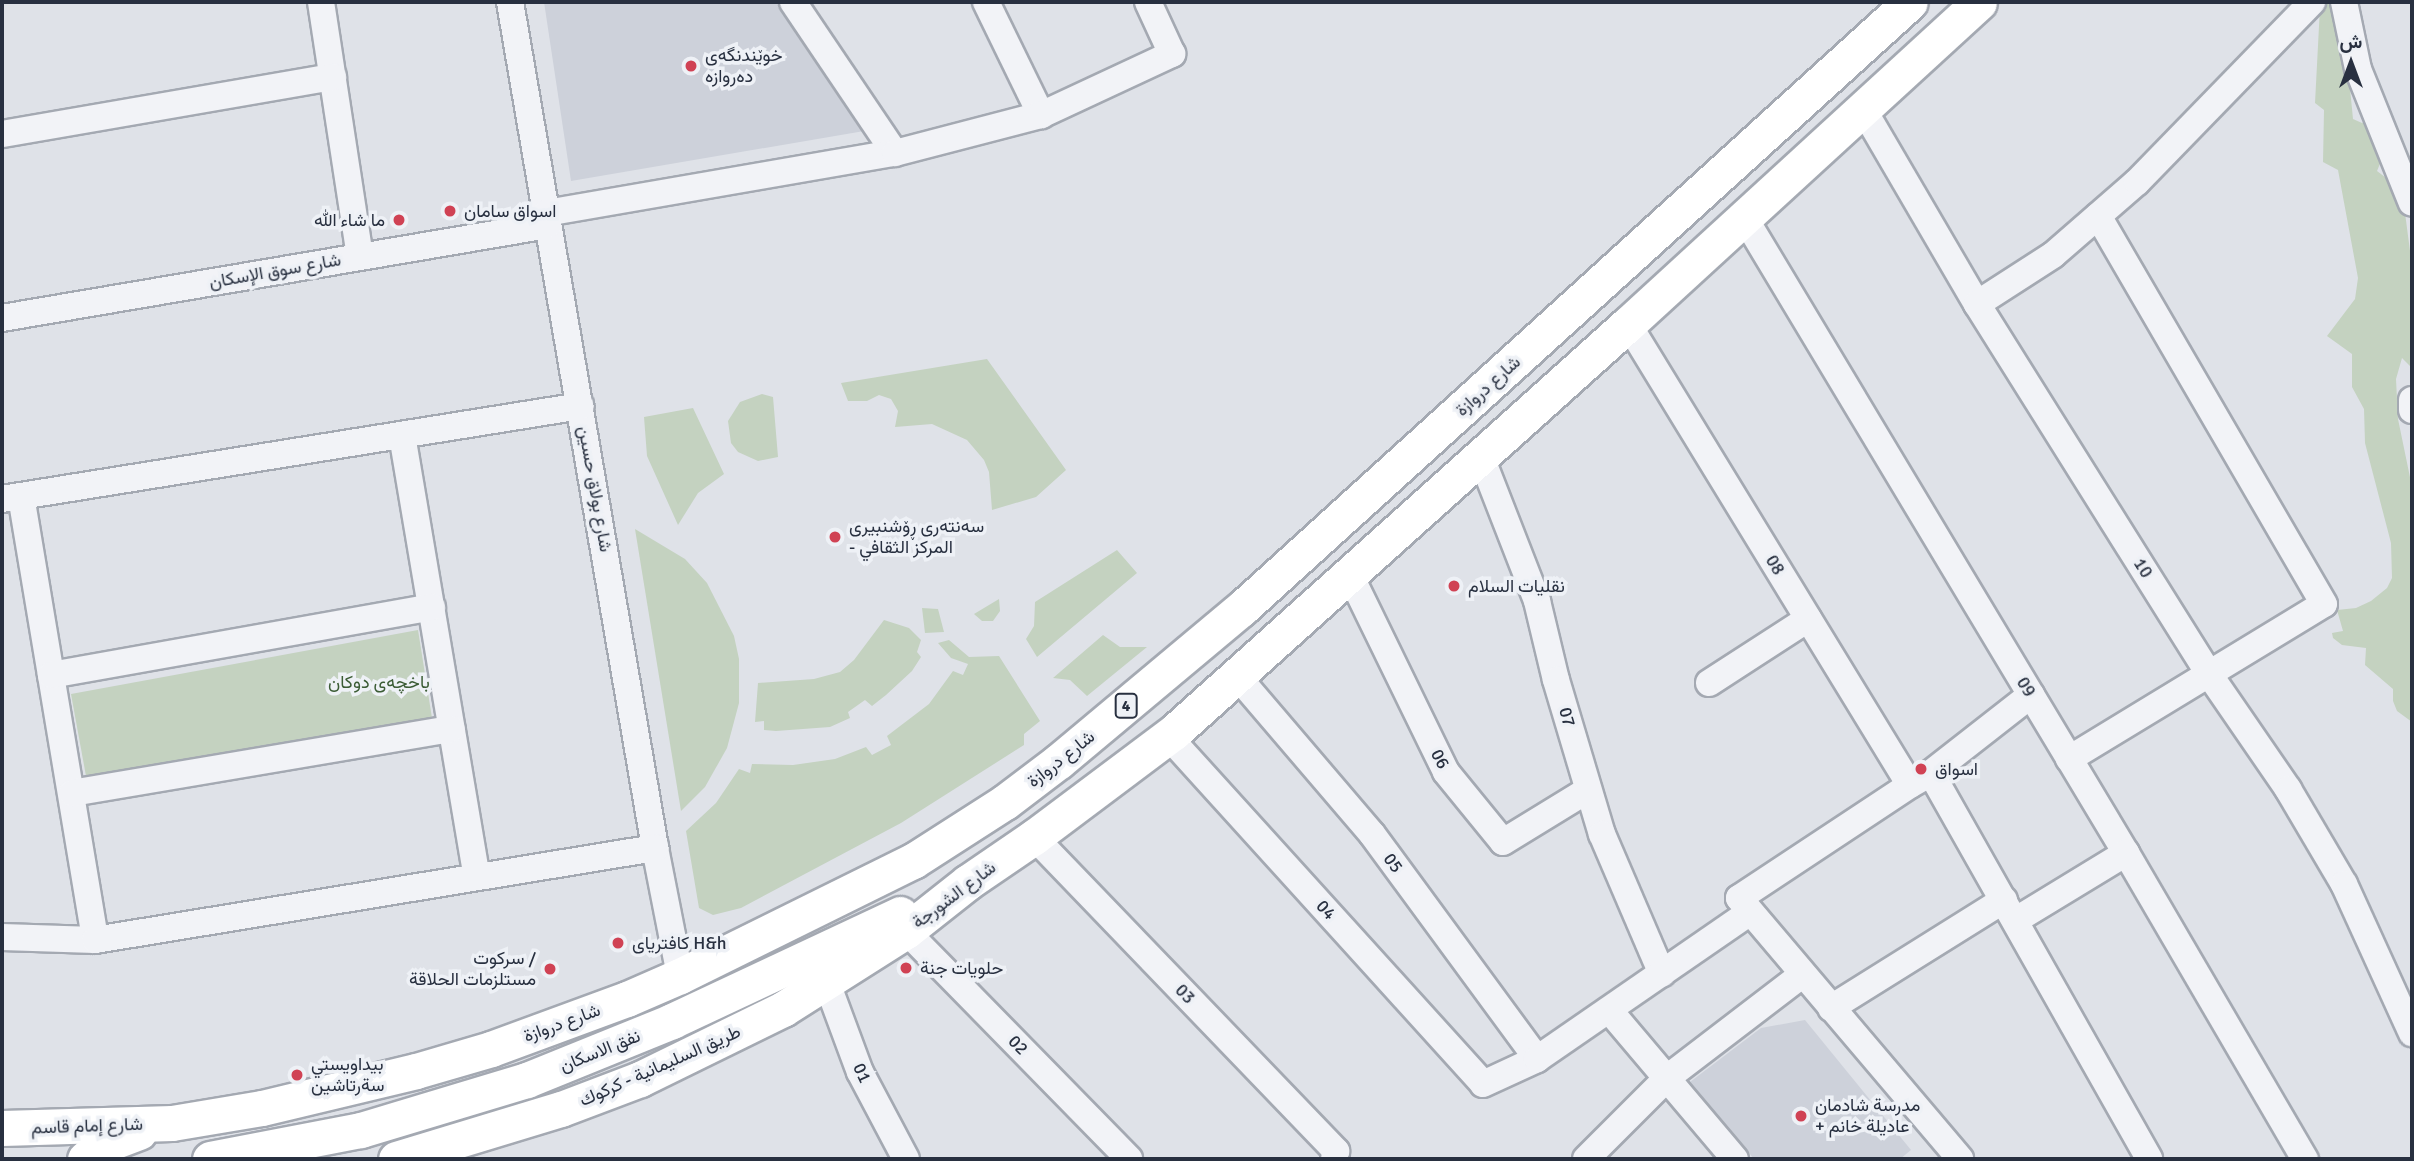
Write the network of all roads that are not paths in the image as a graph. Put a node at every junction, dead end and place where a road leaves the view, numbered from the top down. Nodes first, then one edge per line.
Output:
1 (321, 2) edge
2 (510, 2) edge
3 (793, 2) edge
4 (986, 2) edge
5 (1148, 2) edge
6 (1910, 2) edge
7 (1979, 2) edge
8 (2312, 2) edge
9 (2344, 2) edge
10 (332, 77) junction
11 (1863, 109) junction
12 (1041, 115) junction
13 (2, 134) edge
14 (895, 153) junction
15 (1742, 156) junction
16 (1774, 190) junction
17 (2412, 203) edge
18 (2098, 216) junction
19 (1744, 217) junction
20 (547, 219) junction
21 (360, 256) junction
22 (1977, 304) junction
23 (2, 318) edge
24 (1628, 324) junction
25 (2412, 400) edge
26 (580, 406) junction
27 (2412, 410) edge
28 (402, 435) junction
29 (1481, 457) junction
30 (11, 498) edge
31 (1350, 575) junction
32 (432, 607) junction
33 (1808, 619) junction
34 (2209, 674) junction
35 (51, 675) junction
36 (1237, 676) junction
37 (1709, 683) dead end
38 (2031, 695) junction
39 (452, 729) junction
40 (1168, 736) junction
41 (2069, 759) junction
42 (1920, 779) junction
43 (1588, 790) junction
44 (72, 793) junction
45 (1034, 837) junction
46 (655, 848) junction
47 (2126, 853) junction
48 (477, 877) junction
49 (968, 882) junction
50 (2010, 910) junction
51 (1749, 913) junction
52 (906, 931) junction
53 (2, 937) edge
54 (95, 940) junction
55 (1662, 974) junction
56 (1803, 974) junction
57 (680, 976) junction
58 (827, 984) junction
59 (1830, 1007) junction
60 (1609, 1010) junction
61 (2412, 1032) edge
62 (1537, 1059) junction
63 (1667, 1078) junction
64 (220, 1116) junction
65 (172, 1123) junction
66 (2, 1128) edge
67 (1335, 1155) edge
68 (85, 1159) edge
69 (145, 1159) edge
70 (210, 1159) edge
71 (396, 1159) edge
72 (906, 1159) edge
73 (1129, 1159) edge
74 (1586, 1159) edge
75 (1735, 1159) edge
76 (1960, 1159) edge
77 (2148, 1159) edge
78 (2305, 1159) edge

1 - 10 street
2 - 20 street, شارع بولاق حسين
3 - 14 street
4 - 12 street
5 - 12 street, شارع سوق الإسكان
6 - 15 main road, شارع دروازة / 4
7 - 11 main road
8 - 18 street
9 - 17 street
10 - 13 street
10 - 21 street
11 - 16 main road
11 - 22 street, 10
12 - 14 street, شارع سوق الإسكان
14 - 20 street, شارع سوق الإسكان
15 - 16 main road
15 - 57 main road, شارع دروازة / 4
16 - 19 main road
18 - 22 street
18 - 34 street
19 - 24 main road
19 - 38 street, 09
20 - 21 street, شارع سوق الإسكان
20 - 26 street, شارع بولاق حسين
21 - 23 street, شارع سوق الإسكان
22 - 34 street, 10
24 - 29 main road
24 - 33 street, 08
25 - 27 street
26 - 28 street
26 - 46 street, شارع بولاق حسين
28 - 30 street
28 - 32 street
29 - 31 main road
29 - 43 street, 07
30 - 35 street
31 - 36 main road
31 - 43 street, 06
32 - 35 street
32 - 39 street
33 - 37 street
33 - 42 street, 08
34 - 41 street
34 - 61 street, 10
35 - 44 street
36 - 40 main road
36 - 62 street, 05
38 - 41 street, 09
38 - 42 street
39 - 44 street
39 - 48 street
40 - 45 main road
40 - 62 street, 04
41 - 47 street, 09
42 - 50 street, 08
42 - 51 street
43 - 55 street, 07
44 - 54 street
45 - 49 main road, شارع الشورجة
45 - 67 street, 03
46 - 48 street
46 - 57 street, شارع بولاق حسين
47 - 50 street
47 - 78 street, 09
48 - 54 street
49 - 52 main road, شارع الشورجة
49 - 70 main road, نفق الاسكان
50 - 59 street
50 - 77 street, 08
51 - 55 street
51 - 56 street
52 - 58 main road, طريق السليمانية - كركوك
52 - 73 street, 02
53 - 54 street
55 - 60 street
56 - 59 street
56 - 63 street
57 - 64 main road, شارع دروازة / 4
58 - 71 main road, طريق السليمانية - كركوك
58 - 72 street, 01
59 - 76 street
60 - 62 street
60 - 63 street
63 - 74 street
63 - 75 street
64 - 65 main road, شارع دروازة / 4
64 - 69 main road
65 - 66 main road, شارع إمام قاسم
65 - 68 main road

